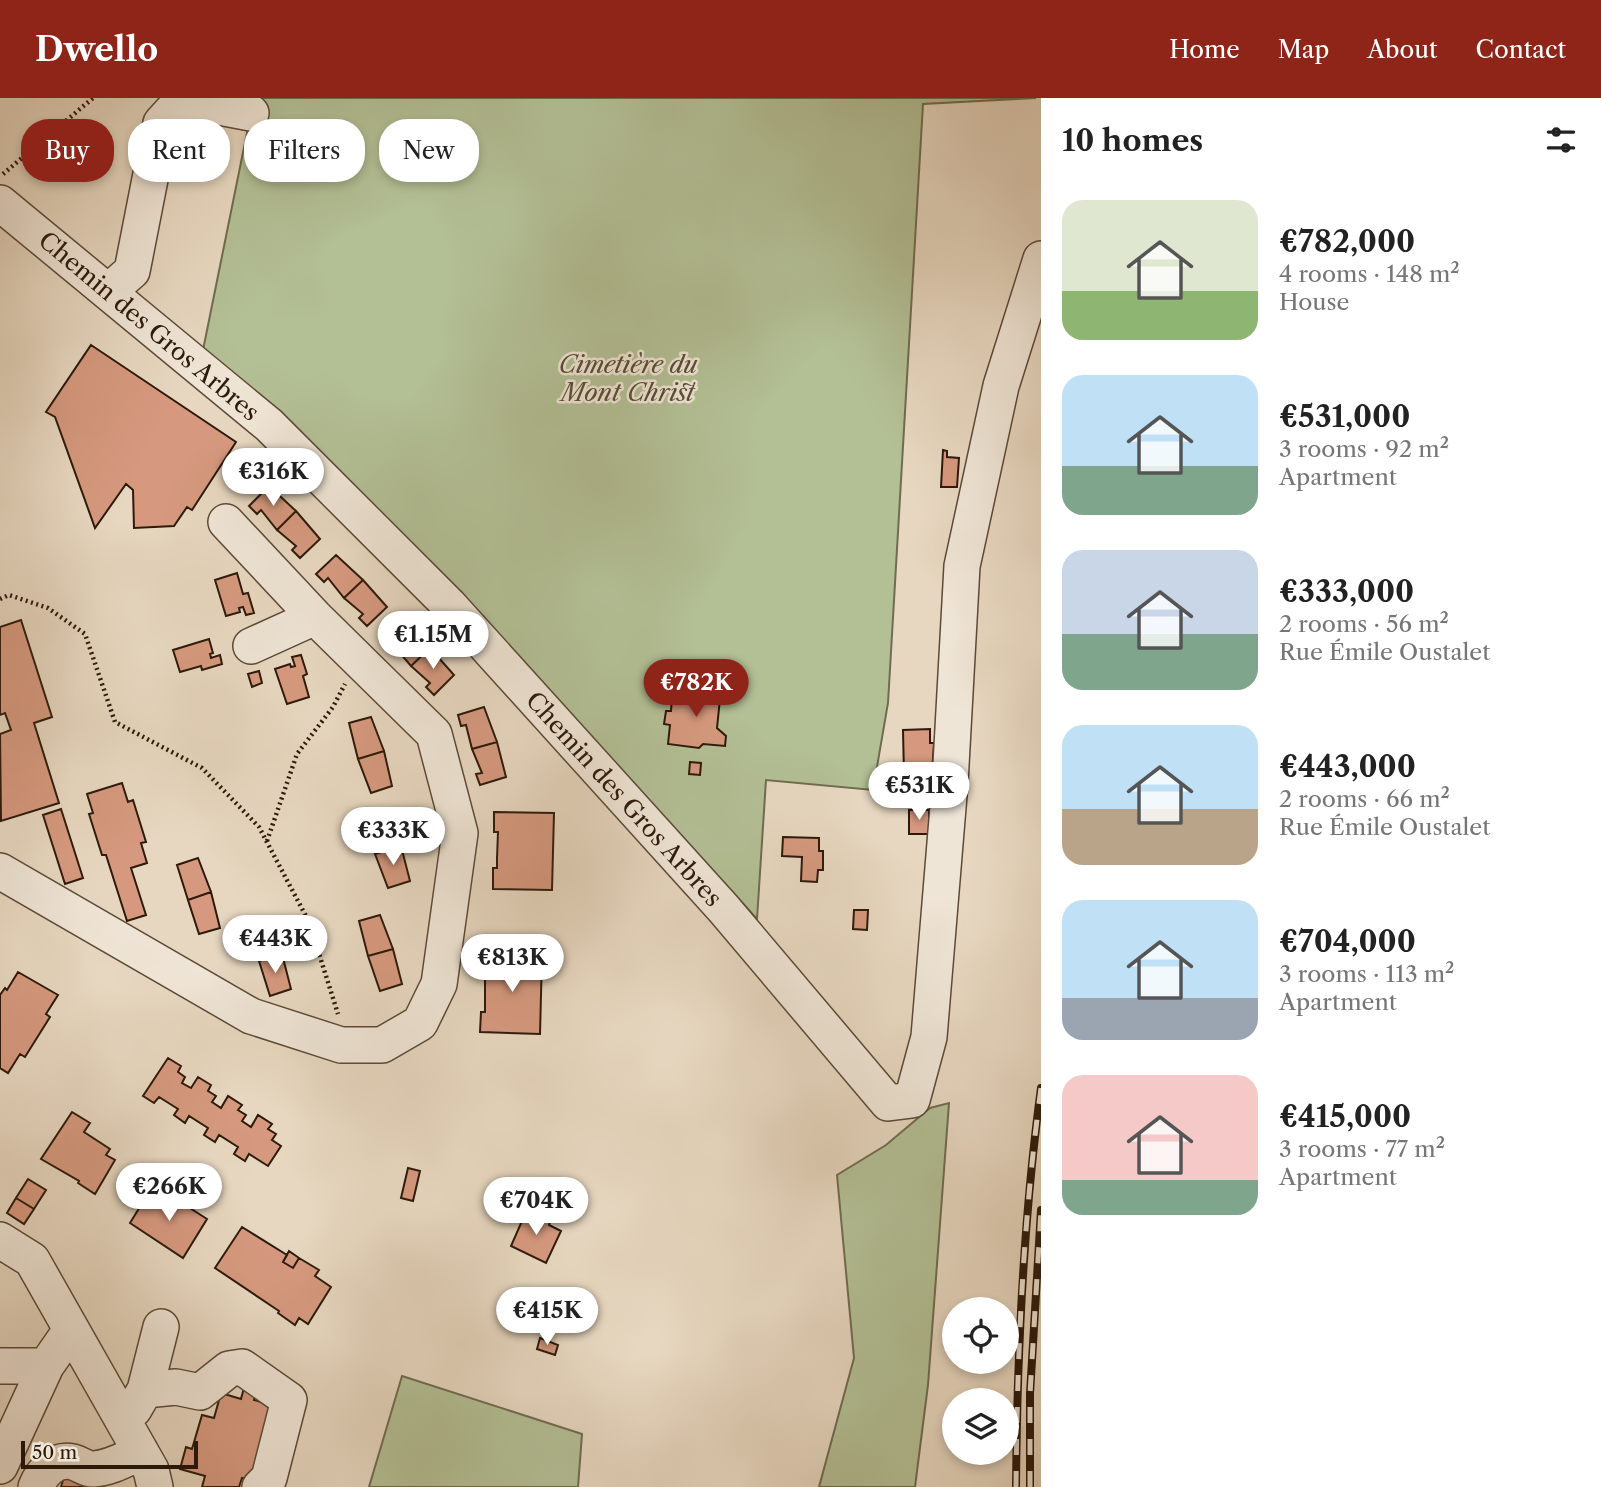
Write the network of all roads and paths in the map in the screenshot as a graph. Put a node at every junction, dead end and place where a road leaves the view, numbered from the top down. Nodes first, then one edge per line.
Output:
1 (93, 98) edge
2 (251, 113) dead end
3 (0, 177) edge
4 (0, 203) edge
5 (1041, 260) edge
6 (108, 292) junction
7 (226, 522) dead end
8 (0, 599) edge
9 (315, 617) junction
10 (251, 646) dead end
11 (358, 659) junction
12 (266, 841) junction
13 (0, 871) edge
14 (341, 1045) junction
15 (0, 1240) edge
16 (161, 1327) dead end
17 (71, 1330) junction
18 (0, 1366) edge
19 (46, 1366) junction
20 (145, 1390) junction
21 (133, 1438) junction
22 (0, 1466) edge
23 (36, 1487) edge
24 (155, 1487) edge
25 (260, 1487) edge

1 - 3 path
2 - 6 street
4 - 6 street, Chemin des Gros Arbres
5 - 6 street, Chemin des Gros Arbres
7 - 9 street
8 - 12 path
9 - 10 street
9 - 11 street
11 - 12 path
11 - 14 street
12 - 14 path
13 - 14 street
15 - 17 street
16 - 20 street
17 - 19 street
17 - 21 street
18 - 19 street
19 - 22 street
20 - 21 street
20 - 25 street
21 - 23 street
21 - 24 street

